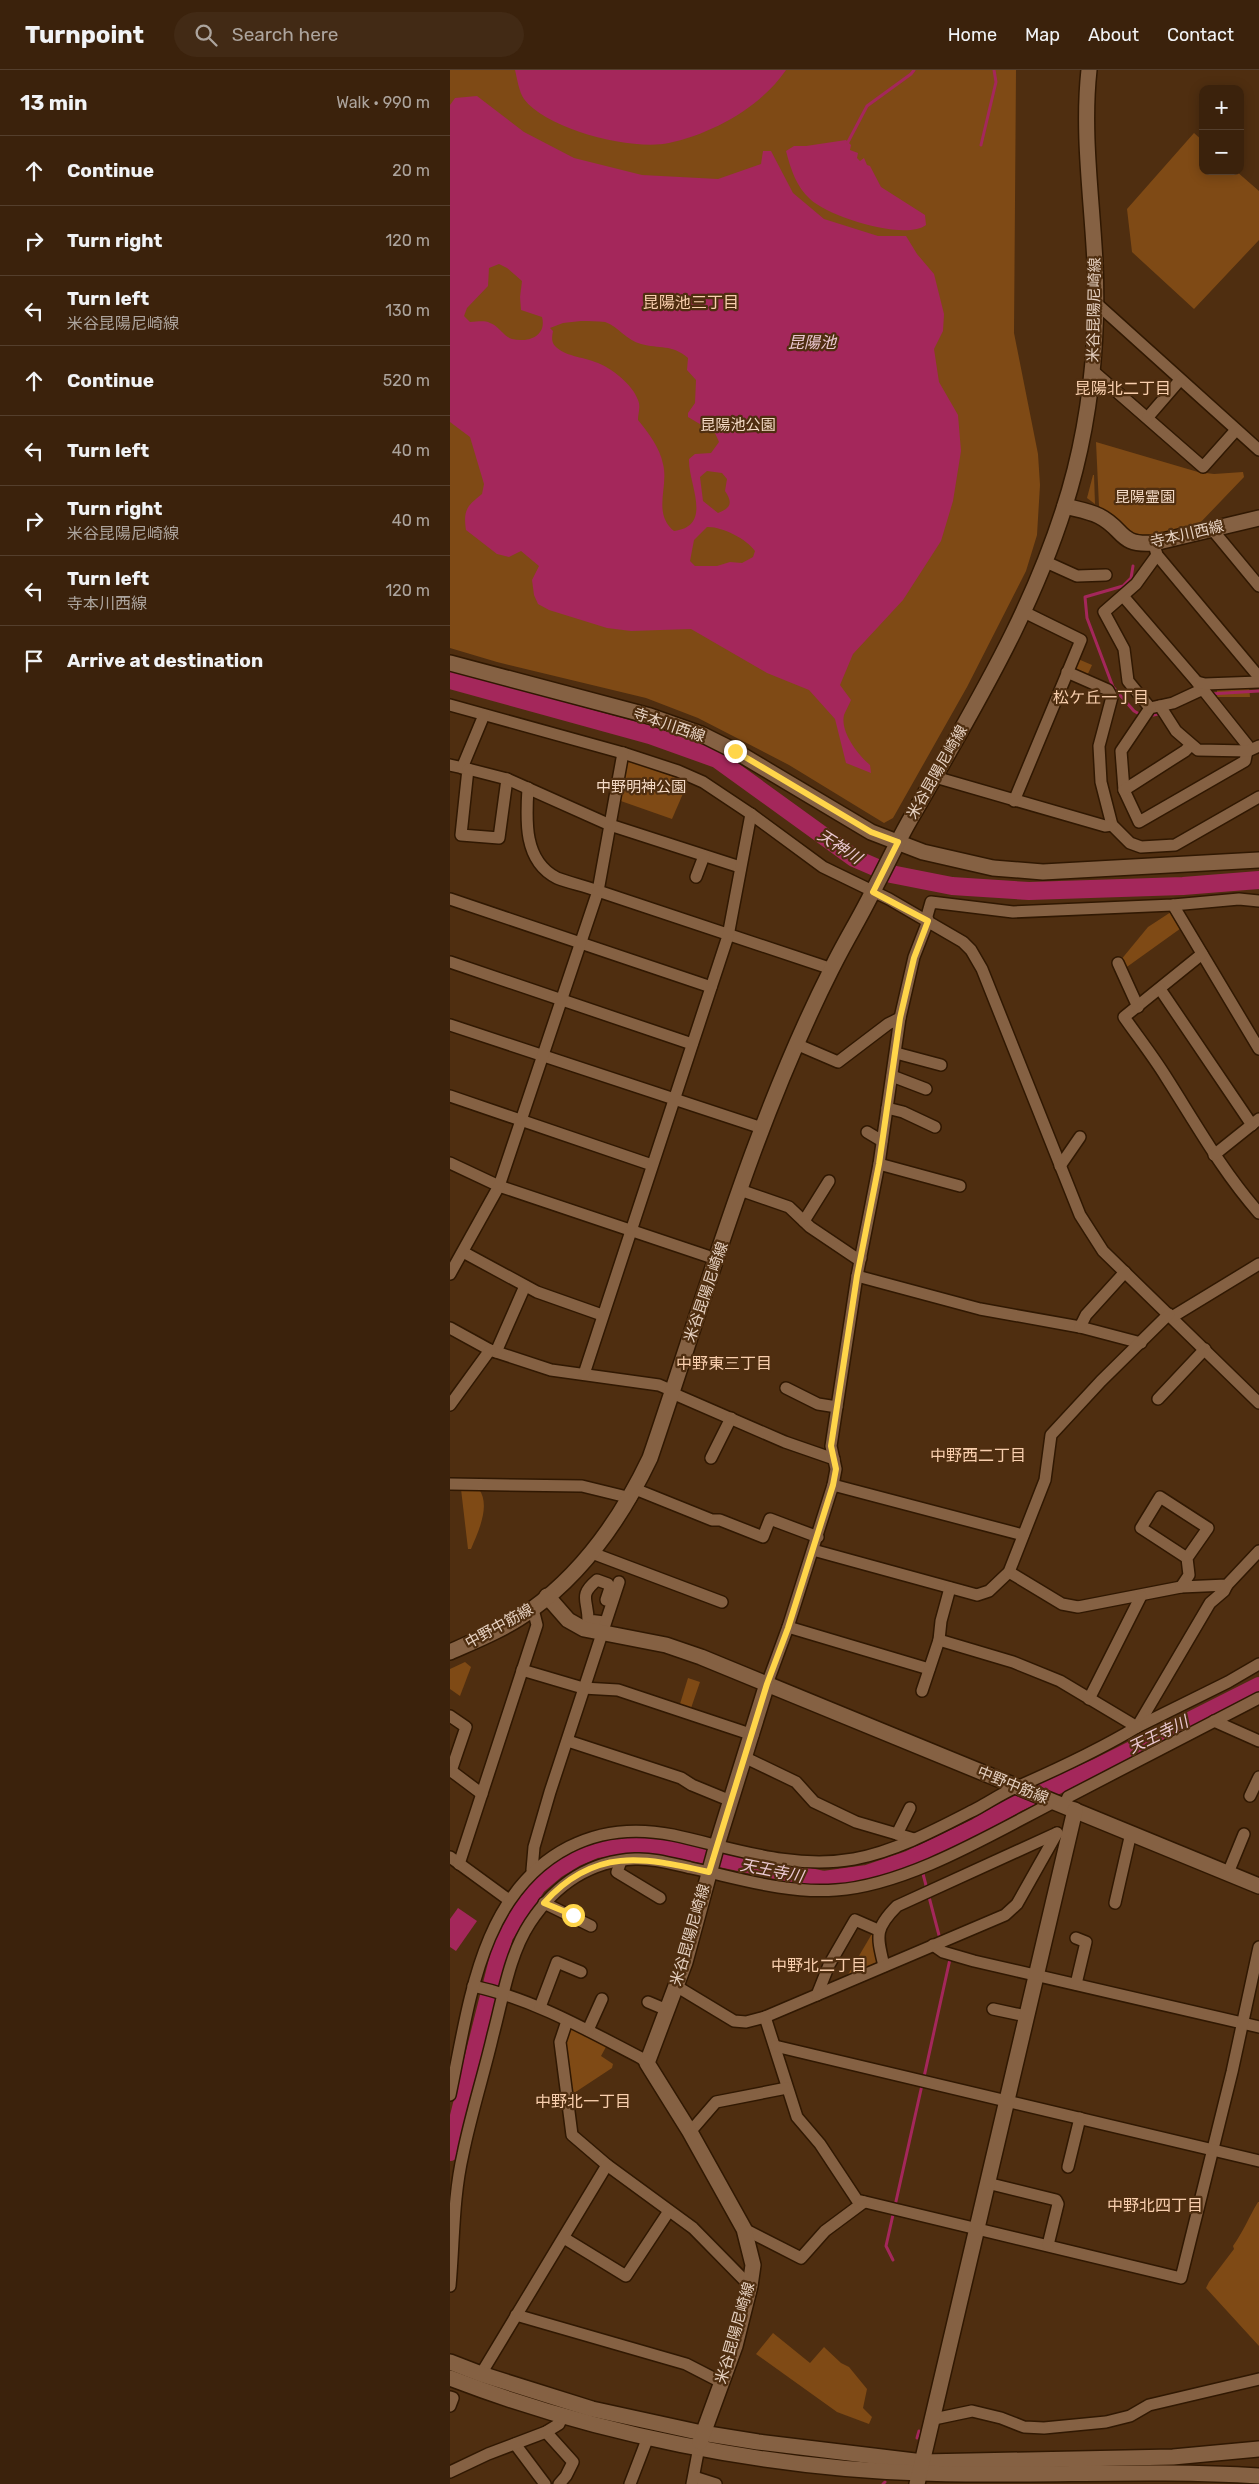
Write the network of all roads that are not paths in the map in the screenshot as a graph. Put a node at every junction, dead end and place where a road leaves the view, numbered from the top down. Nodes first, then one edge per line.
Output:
1 (1089, 70) edge
2 (1096, 303) junction
3 (1093, 371) junction
4 (1180, 380) junction
5 (1148, 417) junction
6 (1236, 430) junction
7 (1259, 450) edge
8 (1065, 506) junction
9 (1259, 518) edge
10 (1211, 528) junction
11 (1155, 549) junction
12 (1046, 562) junction
13 (1106, 575) dead end
14 (1259, 586) edge
15 (1122, 596) junction
16 (1024, 612) junction
17 (450, 663) edge
18 (1068, 672) junction
19 (1259, 677) edge
20 (1259, 682) edge
21 (1199, 686) junction
22 (450, 705) edge
23 (1155, 707) junction
24 (484, 715) junction
25 (1191, 745) junction
26 (1259, 746) edge
27 (1248, 751) junction
28 (624, 753) junction
29 (450, 765) edge
30 (465, 769) junction
31 (935, 777) junction
32 (507, 779) junction
33 (528, 788) junction
34 (1124, 790) junction
35 (1259, 798) edge
36 (1014, 801) junction
37 (751, 814) junction
38 (610, 825) junction
39 (1112, 826) junction
40 (895, 848) junction
41 (704, 856) junction
42 (1259, 860) edge
43 (740, 868) junction
44 (696, 877) dead end
45 (875, 888) junction
46 (598, 891) junction
47 (450, 899) edge
48 (1259, 901) edge
49 (1173, 905) junction
50 (928, 921) junction
51 (728, 936) junction
52 (581, 942) junction
53 (1202, 954) junction
54 (450, 962) edge
55 (1118, 963) dead end
56 (832, 969) junction
57 (711, 987) junction
58 (1160, 989) junction
59 (561, 1000) junction
60 (1138, 1007) junction
61 (900, 1018) junction
62 (450, 1025) edge
63 (1259, 1028) edge
64 (1250, 1035) junction
65 (692, 1044) junction
66 (796, 1044) junction
67 (1259, 1049) edge
68 (896, 1052) junction
69 (542, 1057) junction
70 (941, 1065) dead end
71 (892, 1076) junction
72 (926, 1089) dead end
73 (450, 1096) edge
74 (674, 1100) junction
75 (887, 1108) junction
76 (521, 1120) junction
77 (1255, 1122) edge
78 (935, 1126) dead end
79 (762, 1128) junction
80 (867, 1132) dead end
81 (1080, 1137) dead end
82 (882, 1141) junction
83 (1214, 1155) junction
84 (450, 1163) edge
85 (652, 1164) junction
86 (879, 1164) junction
87 (1060, 1166) junction
88 (830, 1181) dead end
89 (499, 1186) junction
90 (960, 1186) dead end
91 (740, 1190) junction
92 (1259, 1213) edge
93 (804, 1221) junction
94 (631, 1232) junction
95 (463, 1252) junction
96 (861, 1258) junction
97 (716, 1259) junction
98 (1259, 1265) edge
99 (1126, 1272) junction
100 (450, 1274) edge
101 (857, 1276) junction
102 (525, 1286) junction
103 (602, 1315) junction
104 (1170, 1316) junction
105 (1080, 1327) junction
106 (450, 1328) edge
107 (1142, 1342) junction
108 (1205, 1349) junction
109 (493, 1351) junction
110 (584, 1374) junction
111 (786, 1388) dead end
112 (672, 1392) junction
113 (1158, 1399) dead end
114 (1259, 1403) edge
115 (450, 1405) edge
116 (837, 1407) junction
117 (731, 1418) junction
118 (711, 1458) dead end
119 (834, 1459) junction
120 (450, 1484) edge
121 (833, 1485) junction
122 (633, 1493) junction
123 (1023, 1535) junction
124 (818, 1537) junction
125 (813, 1550) junction
126 (1259, 1551) edge
127 (592, 1553) junction
128 (1187, 1558) junction
129 (1009, 1572) junction
130 (619, 1582) dead end
131 (1227, 1585) junction
132 (1181, 1587) junction
133 (950, 1588) junction
134 (547, 1596) junction
135 (1141, 1596) junction
136 (722, 1602) dead end
137 (533, 1609) junction
138 (601, 1626) junction
139 (788, 1628) junction
140 (939, 1640) junction
141 (450, 1652) edge
142 (1259, 1664) edge
143 (928, 1669) junction
144 (522, 1670) junction
145 (767, 1684) junction
146 (583, 1688) junction
147 (922, 1691) dead end
148 (1259, 1698) edge
149 (1089, 1699) junction
150 (450, 1716) edge
151 (1214, 1721) junction
152 (1137, 1727) junction
153 (753, 1735) junction
154 (568, 1741) junction
155 (1259, 1741) edge
156 (746, 1758) junction
157 (450, 1770) edge
158 (1259, 1777) edge
159 (1020, 1788) junction
160 (482, 1794) junction
161 (1250, 1796) dead end
162 (731, 1801) junction
163 (1060, 1805) junction
164 (910, 1808) dead end
165 (1071, 1827) junction
166 (1057, 1833) junction
167 (1131, 1833) junction
168 (897, 1834) junction
169 (1244, 1834) dead end
170 (914, 1839) junction
171 (716, 1846) junction
172 (455, 1860) edge
173 (621, 1861) junction
174 (532, 1870) junction
175 (710, 1870) junction
176 (1228, 1873) junction
177 (1259, 1886) edge
178 (660, 1898) dead end
179 (509, 1900) junction
180 (544, 1903) junction
181 (1115, 1903) dead end
182 (591, 1926) dead end
183 (878, 1930) junction
184 (1086, 1941) dead end
185 (933, 1945) junction
186 (1259, 1947) edge
187 (884, 1966) junction
188 (581, 1972) dead end
189 (1036, 1975) junction
190 (1076, 1984) junction
191 (476, 1986) junction
192 (676, 1986) junction
193 (502, 1992) junction
194 (816, 1995) junction
195 (602, 2000) dead end
196 (648, 2002) dead end
197 (540, 2007) junction
198 (993, 2009) dead end
199 (667, 2010) junction
200 (765, 2016) junction
201 (1026, 2016) junction
202 (567, 2021) junction
203 (1243, 2023) junction
204 (1259, 2027) edge
205 (588, 2030) junction
206 (775, 2046) junction
207 (647, 2063) junction
208 (787, 2088) junction
209 (450, 2095) edge
210 (1007, 2101) junction
211 (1080, 2118) junction
212 (690, 2132) junction
213 (1212, 2150) junction
214 (1259, 2161) edge
215 (607, 2165) junction
216 (1068, 2167) dead end
217 (987, 2183) junction
218 (864, 2202) junction
219 (669, 2211) junction
220 (976, 2228) junction
221 (744, 2229) junction
222 (564, 2238) junction
223 (1048, 2245) junction
224 (450, 2286) edge
225 (750, 2286) junction
226 (516, 2315) junction
227 (450, 2362) edge
228 (481, 2374) junction
229 (450, 2378) edge
230 (1259, 2380) edge
231 (722, 2382) junction
232 (450, 2397) edge
233 (450, 2406) edge
234 (563, 2415) junction
235 (934, 2419) junction
236 (546, 2432) junction
237 (648, 2437) junction
238 (701, 2440) junction
239 (515, 2444) junction
240 (1259, 2450) edge
241 (450, 2472) edge
242 (920, 2473) edge
243 (1259, 2476) edge
244 (1081, 2478) edge
245 (1020, 2479) edge
246 (693, 2480) edge
247 (544, 2484) edge
248 (559, 2484) edge
249 (630, 2484) edge
250 (716, 2484) edge

1 - 2 main road, 米谷昆陽尼崎線
2 - 3 main road, 米谷昆陽尼崎線
2 - 4 street
3 - 5 street
3 - 8 main road, 米谷昆陽尼崎線
4 - 5 street
4 - 6 street
5 - 6 street
6 - 7 street
8 - 11 main road, 寺本川西線
8 - 12 main road, 米谷昆陽尼崎線
9 - 10 main road, 寺本川西線
10 - 11 main road, 寺本川西線
10 - 14 street
11 - 15 street
11 - 19 street
12 - 13 street
12 - 16 main road, 米谷昆陽尼崎線
15 - 21 street
15 - 23 street
16 - 18 street
16 - 31 main road, 米谷昆陽尼崎線
17 - 40 main road, 寺本川西線
18 - 36 street
18 - 39 street
20 - 21 street
21 - 23 street
21 - 27 street
22 - 24 street
23 - 25 street
23 - 34 street
24 - 28 street
24 - 30 street
25 - 27 street
25 - 34 street
26 - 27 street
27 - 34 street
28 - 37 street
28 - 38 street
29 - 30 street
30 - 32 street
30 - 32 street
31 - 36 street
31 - 40 main road, 米谷昆陽尼崎線
32 - 33 street
33 - 38 street
33 - 46 street
35 - 39 street
36 - 39 street
37 - 43 street
37 - 45 street
38 - 41 street
38 - 46 street
40 - 42 main road, 寺本川西線
40 - 45 main road, 米谷昆陽尼崎線
41 - 43 street
41 - 44 street
43 - 51 street
45 - 50 street
45 - 56 main road, 米谷昆陽尼崎線
46 - 51 street
46 - 52 street
47 - 52 street
48 - 49 street
49 - 50 street
49 - 53 street
50 - 61 street
50 - 87 street
51 - 56 street
51 - 57 street
52 - 57 street
52 - 59 street
53 - 58 street
53 - 64 street
54 - 59 street
55 - 60 street
56 - 66 main road, 米谷昆陽尼崎線
57 - 65 street
58 - 60 street
58 - 77 street
59 - 65 street
59 - 69 street
60 - 83 street
61 - 66 street
61 - 68 street
62 - 69 street
63 - 64 street
64 - 67 street
65 - 74 street
66 - 79 main road, 米谷昆陽尼崎線
68 - 70 street
68 - 71 street
69 - 74 street
69 - 76 street
71 - 72 street
71 - 75 street
73 - 76 street
74 - 79 street
74 - 85 street
75 - 78 street
75 - 82 street
76 - 85 street
76 - 89 street
77 - 83 street
79 - 91 main road, 米谷昆陽尼崎線
80 - 82 street
81 - 87 street
82 - 86 street
83 - 92 street
84 - 89 street
85 - 94 street
86 - 90 street
86 - 96 street
87 - 99 street
88 - 93 street
89 - 94 street
89 - 95 street
91 - 93 street
91 - 97 main road, 米谷昆陽尼崎線
93 - 96 street
94 - 97 street
94 - 103 street
95 - 100 street
95 - 102 street
96 - 101 street
97 - 112 main road, 米谷昆陽尼崎線
98 - 104 street
99 - 104 street
99 - 105 street
101 - 105 street
101 - 116 street
102 - 103 street
102 - 109 street
103 - 110 street
104 - 107 street
104 - 108 street
105 - 107 street
106 - 109 street
107 - 123 street
108 - 113 street
108 - 114 street
109 - 110 street
109 - 115 street
110 - 112 street
111 - 116 street
112 - 117 street
112 - 122 main road, 米谷昆陽尼崎線
116 - 119 street
117 - 118 street
117 - 119 street
119 - 121 street
120 - 122 street
121 - 123 street
121 - 124 street
122 - 124 street
122 - 127 main road, 米谷昆陽尼崎線
123 - 129 street
124 - 125 street
125 - 133 street
125 - 139 street
126 - 131 street
127 - 134 main road, 米谷昆陽尼崎線
127 - 136 street
128 - 128 street
128 - 132 street
129 - 133 street
129 - 135 street
130 - 138 street
131 - 132 street
131 - 152 street
132 - 135 street
133 - 140 street
134 - 137 main road, 中野中筋線
134 - 138 main road
135 - 149 street
137 - 141 main road, 中野中筋線
137 - 144 street
138 - 145 main road
138 - 146 street
139 - 143 street
139 - 145 street
140 - 143 street
140 - 149 street
142 - 152 street
143 - 147 street
144 - 146 street
144 - 160 street
145 - 153 main road, 米谷昆陽尼崎線
145 - 159 main road, 中野中筋線
146 - 153 street
146 - 154 street
148 - 151 street
149 - 152 street
150 - 157 street
151 - 155 street
151 - 163 street
152 - 159 street
153 - 156 main road, 米谷昆陽尼崎線
154 - 162 street
154 - 174 street
156 - 162 main road, 米谷昆陽尼崎線
156 - 168 street
157 - 160 street
158 - 161 street
159 - 163 main road, 中野中筋線
159 - 170 street
160 - 172 street
162 - 171 main road, 米谷昆陽尼崎線
163 - 165 main road
163 - 167 main road, 中野中筋線
163 - 175 street
164 - 168 street
165 - 166 street
165 - 189 main road
166 - 183 street
166 - 185 street
167 - 176 main road, 中野中筋線
167 - 181 street
168 - 170 street
169 - 176 street
170 - 171 street
171 - 174 street
171 - 175 main road, 米谷昆陽尼崎線
172 - 179 street
173 - 175 street
173 - 178 street
173 - 180 street
174 - 179 street
175 - 192 main road, 米谷昆陽尼崎線
176 - 177 main road, 中野中筋線
179 - 191 street
180 - 182 street
180 - 193 street
183 - 187 street
183 - 194 street
184 - 190 street
185 - 187 street
185 - 189 street
186 - 203 street
187 - 194 street
188 - 197 street
189 - 190 street
189 - 201 main road
190 - 203 street
191 - 193 street
191 - 209 street
192 - 199 main road, 米谷昆陽尼崎線
192 - 200 street
193 - 197 street
193 - 224 street
194 - 200 street
195 - 205 street
196 - 199 street
197 - 202 street
198 - 201 street
199 - 207 main road, 米谷昆陽尼崎線
200 - 206 street
201 - 210 main road
202 - 205 street
202 - 215 street
203 - 204 street
203 - 213 street
205 - 207 street
206 - 208 street
206 - 210 street
207 - 212 main road, 米谷昆陽尼崎線
208 - 212 street
208 - 218 street
210 - 211 street
210 - 217 main road
211 - 213 street
211 - 216 street
212 - 221 main road, 米谷昆陽尼崎線
213 - 214 street
213 - 223 street
215 - 219 street
215 - 222 street
217 - 220 main road
217 - 223 street
218 - 220 street
218 - 221 street
219 - 222 street
219 - 225 street
220 - 223 street
220 - 235 main road
221 - 225 main road, 米谷昆陽尼崎線
222 - 226 street
225 - 231 main road, 米谷昆陽尼崎線
226 - 228 street
226 - 231 street
227 - 228 main road
228 - 238 main road
229 - 234 main road
230 - 235 street
231 - 238 main road, 米谷昆陽尼崎線
232 - 233 street
234 - 236 street
234 - 237 main road
235 - 242 main road
236 - 239 street
236 - 248 street
237 - 238 main road
237 - 249 street
238 - 242 main road
238 - 246 street
239 - 241 street
239 - 247 street
240 - 242 main road
242 - 245 main road
243 - 244 main road
244 - 245 main road
246 - 250 street

